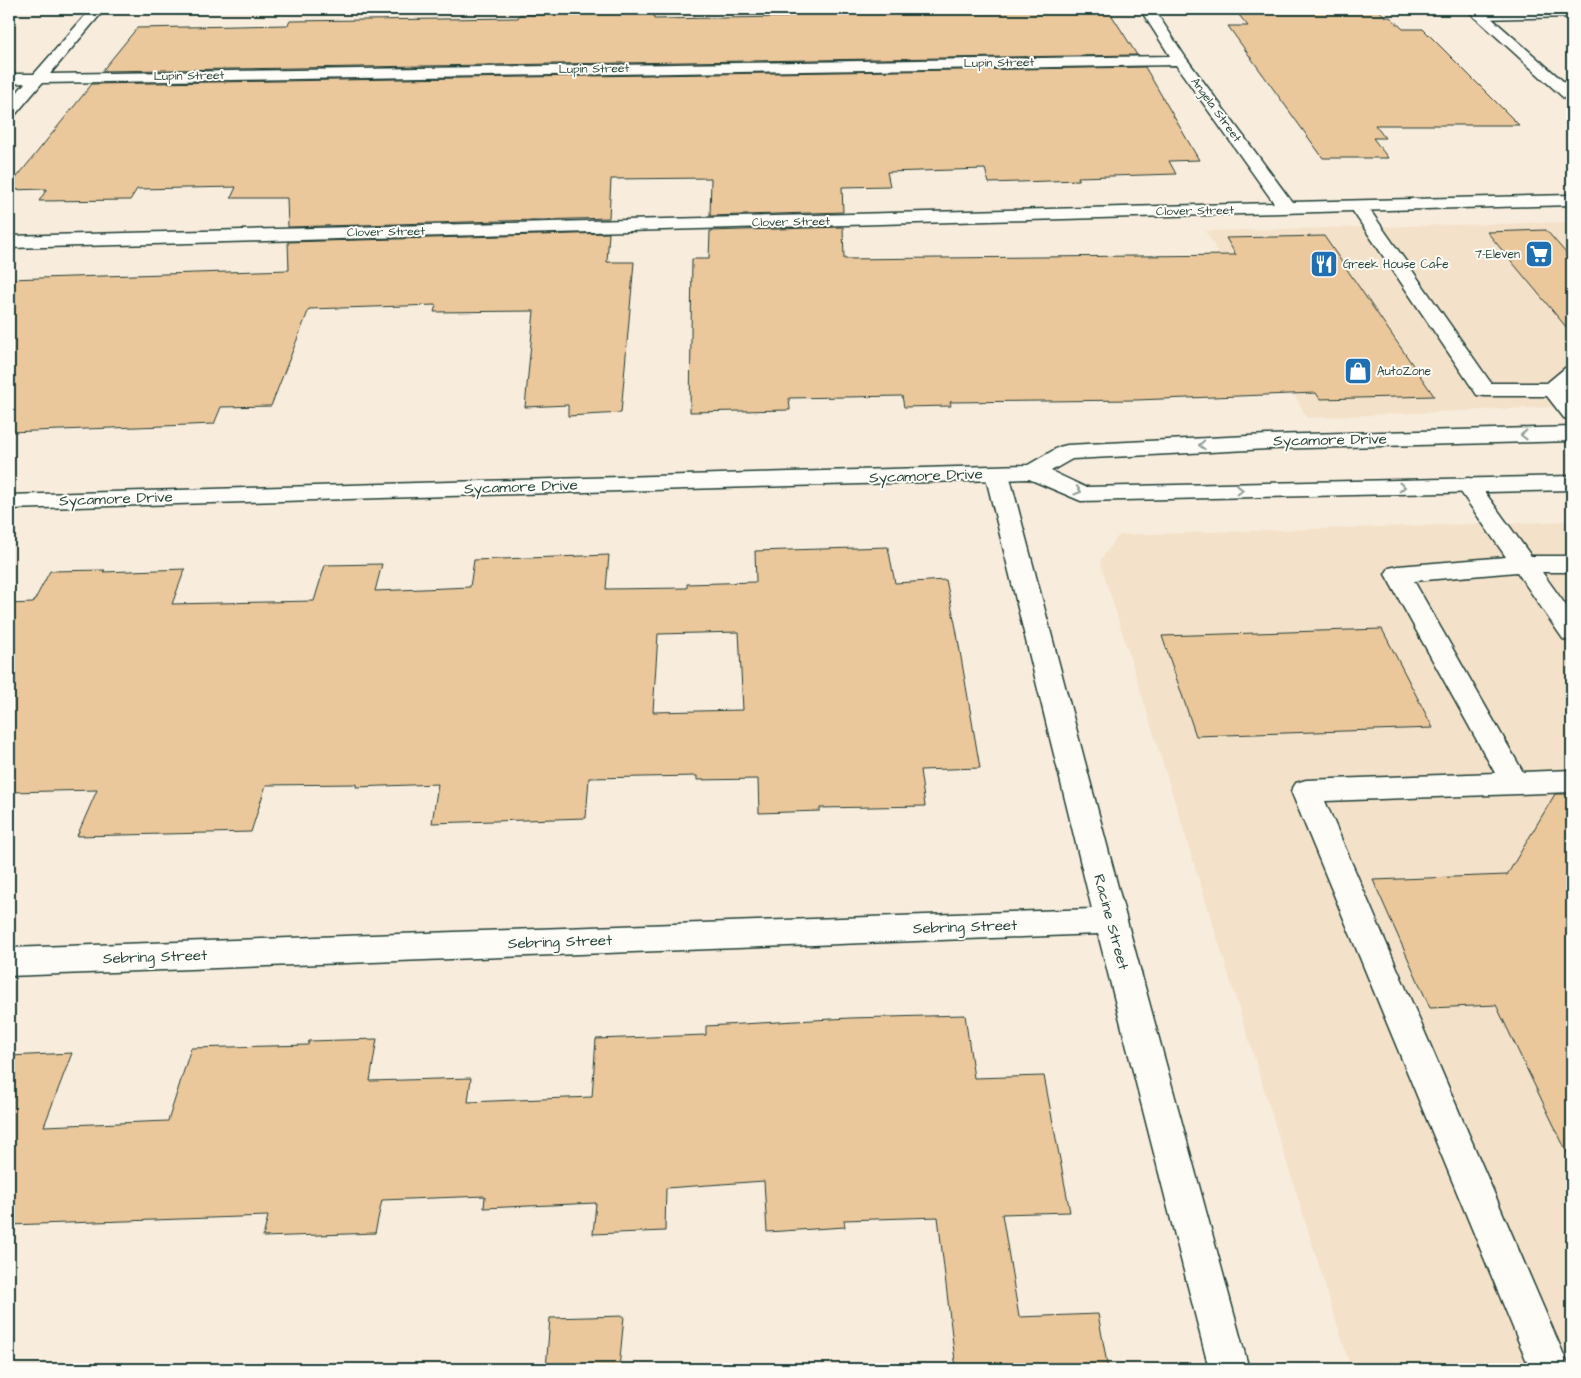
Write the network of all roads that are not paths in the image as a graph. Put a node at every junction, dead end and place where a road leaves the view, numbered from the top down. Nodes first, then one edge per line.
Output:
1 (98, 9) edge
2 (1147, 9) edge
3 (1477, 12) edge
4 (1572, 12) edge
5 (1180, 60) junction
6 (38, 78) junction
7 (9, 79) edge
8 (1572, 97) edge
9 (9, 112) edge
10 (1572, 200) edge
11 (1359, 207) junction
12 (1288, 209) junction
13 (9, 242) edge
14 (1572, 372) edge
15 (1554, 388) junction
16 (1572, 413) edge
17 (1572, 434) edge
18 (1033, 472) junction
19 (997, 474) junction
20 (1572, 483) edge
21 (1468, 485) junction
22 (9, 502) edge
23 (1524, 564) junction
24 (1572, 564) edge
25 (1572, 633) edge
26 (1572, 781) edge
27 (1515, 783) junction
28 (1111, 922) junction
29 (9, 962) edge
30 (1229, 1369) edge
31 (1550, 1369) edge

1 - 6 street
2 - 5 street, Angela Street
3 - 4 street
3 - 8 street
5 - 6 street, Lupin Street
5 - 12 street, Angela Street
6 - 7 street, Lupin Street
6 - 9 street
10 - 11 street, Clover Street
11 - 12 street, Clover Street
11 - 15 street
12 - 13 street, Clover Street
14 - 15 street
15 - 16 street
17 -> 18 street, Sycamore Drive
18 - 19 street, Sycamore Drive
18 -> 21 street, Sycamore Drive
19 - 22 street, Sycamore Drive
19 - 28 street, Racine Street
20 - 21 street, Sycamore Drive
21 - 23 street
23 - 24 street
23 - 25 street
23 - 27 street
26 - 27 street
27 - 31 street
28 - 29 street, Sebring Street
28 - 30 street, Racine Street

